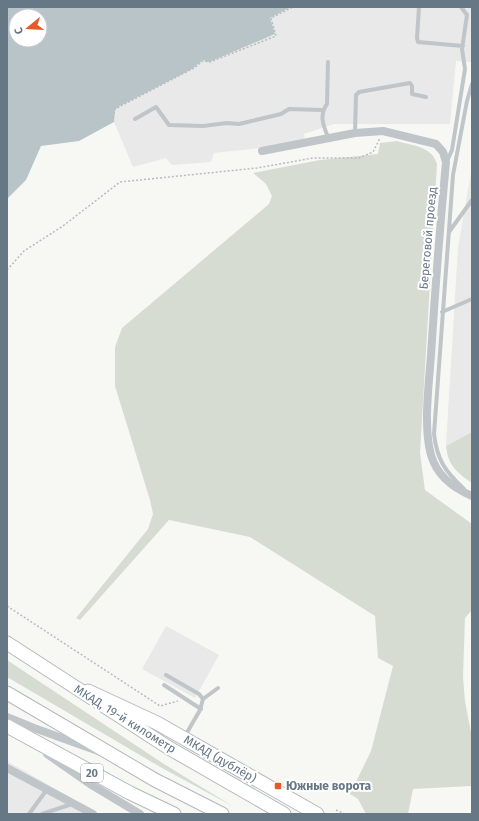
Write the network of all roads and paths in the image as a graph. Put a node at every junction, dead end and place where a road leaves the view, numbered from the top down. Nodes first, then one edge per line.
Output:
1 (293, 7) edge
2 (419, 7) edge
3 (462, 7) edge
4 (463, 46) junction
5 (328, 62) dead end
6 (472, 84) edge
7 (426, 97) dead end
8 (322, 110) junction
9 (113, 118) dead end
10 (135, 119) dead end
11 (383, 131) junction
12 (354, 133) junction
13 (328, 137) junction
14 (262, 151) dead end
15 (446, 162) junction
16 (472, 200) edge
17 (449, 233) junction
18 (7, 270) edge
19 (472, 299) edge
20 (442, 312) junction
21 (472, 496) edge
22 (7, 606) edge
23 (7, 643) edge
24 (166, 675) dead end
25 (57, 676) junction
26 (164, 685) dead end
27 (218, 688) dead end
28 (7, 694) edge
29 (186, 699) junction
30 (203, 699) junction
31 (201, 709) junction
32 (7, 717) edge
33 (10, 728) edge
34 (183, 738) junction
35 (118, 759) junction
36 (7, 768) edge
37 (48, 788) junction
38 (74, 803) junction
39 (336, 810) dead end
40 (29, 814) edge
41 (42, 814) edge
42 (93, 814) edge
43 (140, 814) edge
44 (174, 814) edge
45 (222, 814) edge
46 (284, 814) edge
47 (317, 814) edge
48 (345, 814) edge

1 - 9 path
2 - 4 lane
3 - 4 lane
4 - 15 lane
5 - 8 lane
6 - 17 lane
7 - 12 lane
8 - 10 lane
8 - 13 lane
11 - 12 street
11 - 15 street
11 - 18 path
12 - 13 street
13 - 14 street
15 - 21 street, Береговой проезд
16 - 17 lane
17 - 20 lane
19 - 20 lane
20 - 21 lane
22 - 29 path
23 - 25 main road, МКАД, 19-й километр
24 - 30 lane
25 - 34 main road, МКАД (дублёр)
25 - 46 main road, МКАД, 19-й километр
26 - 29 lane
27 - 30 lane
28 - 35 main road
29 - 31 lane
30 - 31 lane
31 - 34 lane
32 - 35 street
33 - 43 street
33 - 44 main road, 20
34 - 47 main road, МКАД (дублёр)
35 - 45 main road
36 - 37 street
37 - 38 street
37 - 40 lane
38 - 41 lane
38 - 42 street
39 - 48 path

